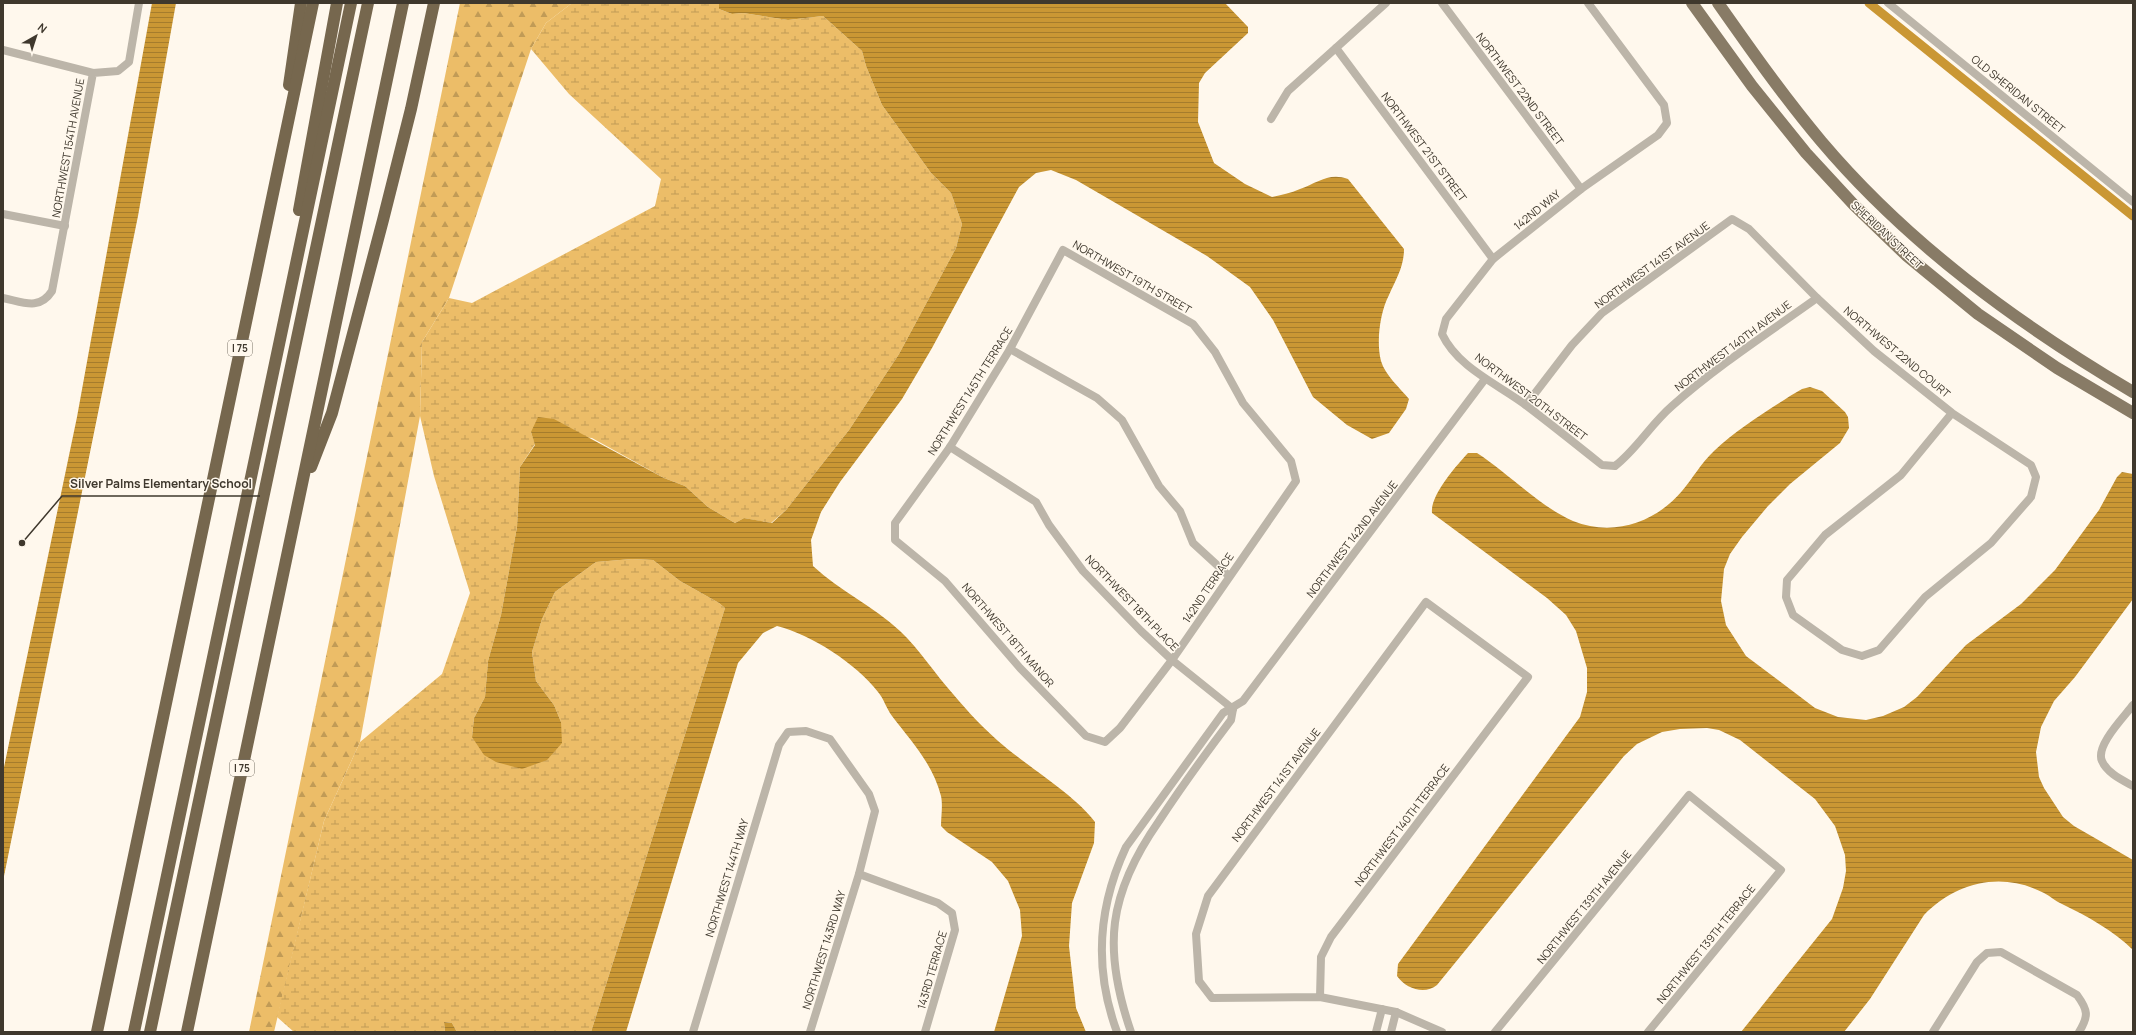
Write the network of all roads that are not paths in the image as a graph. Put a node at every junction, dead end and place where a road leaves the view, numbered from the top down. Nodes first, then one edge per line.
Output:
1 (139, 3) edge
2 (301, 3) edge
3 (314, 3) edge
4 (336, 3) edge
5 (351, 3) edge
6 (368, 3) edge
7 (403, 3) edge
8 (434, 3) edge
9 (1386, 3) edge
10 (1442, 3) edge
11 (1588, 3) edge
12 (1692, 3) edge
13 (1718, 3) edge
14 (1888, 3) edge
15 (1336, 48) junction
16 (3, 50) edge
17 (93, 73) junction
18 (1271, 119) dead end
19 (1581, 189) junction
20 (2133, 202) edge
21 (270, 206) junction
22 (3, 214) edge
23 (1732, 219) joint
24 (65, 226) junction
25 (1063, 250) joint
26 (1493, 259) junction
27 (3, 298) edge
28 (1817, 298) junction
29 (1442, 334) joint
30 (280, 340) junction
31 (1010, 349) junction
32 (1485, 379) junction
33 (2133, 392) edge
34 (1526, 405) junction
35 (1952, 413) junction
36 (2133, 413) edge
37 (950, 447) junction
38 (1615, 466) joint
39 (1296, 481) joint
40 (298, 504) junction
41 (895, 540) joint
42 (1229, 576) junction
43 (1172, 660) junction
44 (1528, 677) joint
45 (2133, 705) edge
46 (1233, 709) junction
47 (788, 732) joint
48 (1104, 742) joint
49 (2133, 786) edge
50 (1781, 870) joint
51 (859, 874) junction
52 (1320, 997) junction
53 (1382, 1009) junction
54 (1396, 1012) junction
55 (97, 1032) edge
56 (134, 1032) edge
57 (150, 1032) edge
58 (186, 1032) edge
59 (693, 1032) edge
60 (810, 1032) edge
61 (925, 1032) edge
62 (1117, 1032) edge
63 (1131, 1032) edge
64 (1376, 1032) edge
65 (1391, 1032) edge
66 (1442, 1032) edge
67 (1495, 1032) edge
68 (1648, 1032) edge
69 (1933, 1032) edge
70 (2079, 1032) edge

1 - 17 street, NORTHWEST 154TH AVENUE
2 - 21 highway
3 - 21 highway, I 75
4 - 30 highway
5 - 30 highway
6 - 57 highway
7 - 40 highway, I 75
8 - 40 highway
9 - 15 street
10 - 19 street, NORTHWEST 22ND STREET
11 - 19 street, 142ND WAY
12 - 36 main road, SHERIDAN STREET
13 - 33 main road, SHERIDAN STREET
14 - 20 street, OLD SHERIDAN STREET
15 - 18 street
15 - 26 street, NORTHWEST 21ST STREET
16 - 17 street
17 - 24 street, NORTHWEST 154TH AVENUE
19 - 26 street, 142ND WAY
21 - 55 highway, I 75
22 - 24 street
23 - 28 street, NORTHWEST 22ND COURT
23 - 34 street, NORTHWEST 141ST AVENUE
24 - 27 street, NORTHWEST 154TH AVENUE
25 - 31 street, NORTHWEST 145TH TERRACE
25 - 39 street, NORTHWEST 19TH STREET
26 - 29 street, 142ND WAY
28 - 35 street, NORTHWEST 22ND COURT
28 - 38 street, NORTHWEST 140TH AVENUE
29 - 32 street, NORTHWEST 20TH STREET
30 - 56 highway
31 - 37 street, NORTHWEST 145TH TERRACE
31 - 42 street
32 - 34 street, NORTHWEST 20TH STREET
32 - 46 street, NORTHWEST 142ND AVENUE
34 - 38 street, NORTHWEST 20TH STREET
35 - 35 street, NORTHWEST 22ND COURT
37 - 41 street, NORTHWEST 145TH TERRACE
37 - 43 street, NORTHWEST 18TH PLACE
39 - 42 street, 142ND TERRACE
40 - 58 highway, I 75
41 - 48 street, NORTHWEST 18TH MANOR
42 - 43 street, 142ND TERRACE
43 - 46 street, NORTHWEST 18TH PLACE
43 - 48 street, 142ND TERRACE
44 - 52 street, NORTHWEST 140TH TERRACE
44 - 52 street, NORTHWEST 141ST AVENUE
45 - 49 street
46 - 62 street, NORTHWEST 142ND AVENUE
46 - 63 street, NORTHWEST 142ND AVENUE
47 - 51 street, NORTHWEST 143RD WAY
47 - 59 street, NORTHWEST 144TH WAY
50 - 67 street, NORTHWEST 139TH AVENUE
50 - 68 street, NORTHWEST 139TH TERRACE
51 - 60 street, NORTHWEST 143RD WAY
51 - 61 street, 143RD TERRACE
52 - 53 street
53 - 54 street
53 - 64 street
54 - 65 street
54 - 66 street
69 - 70 street

